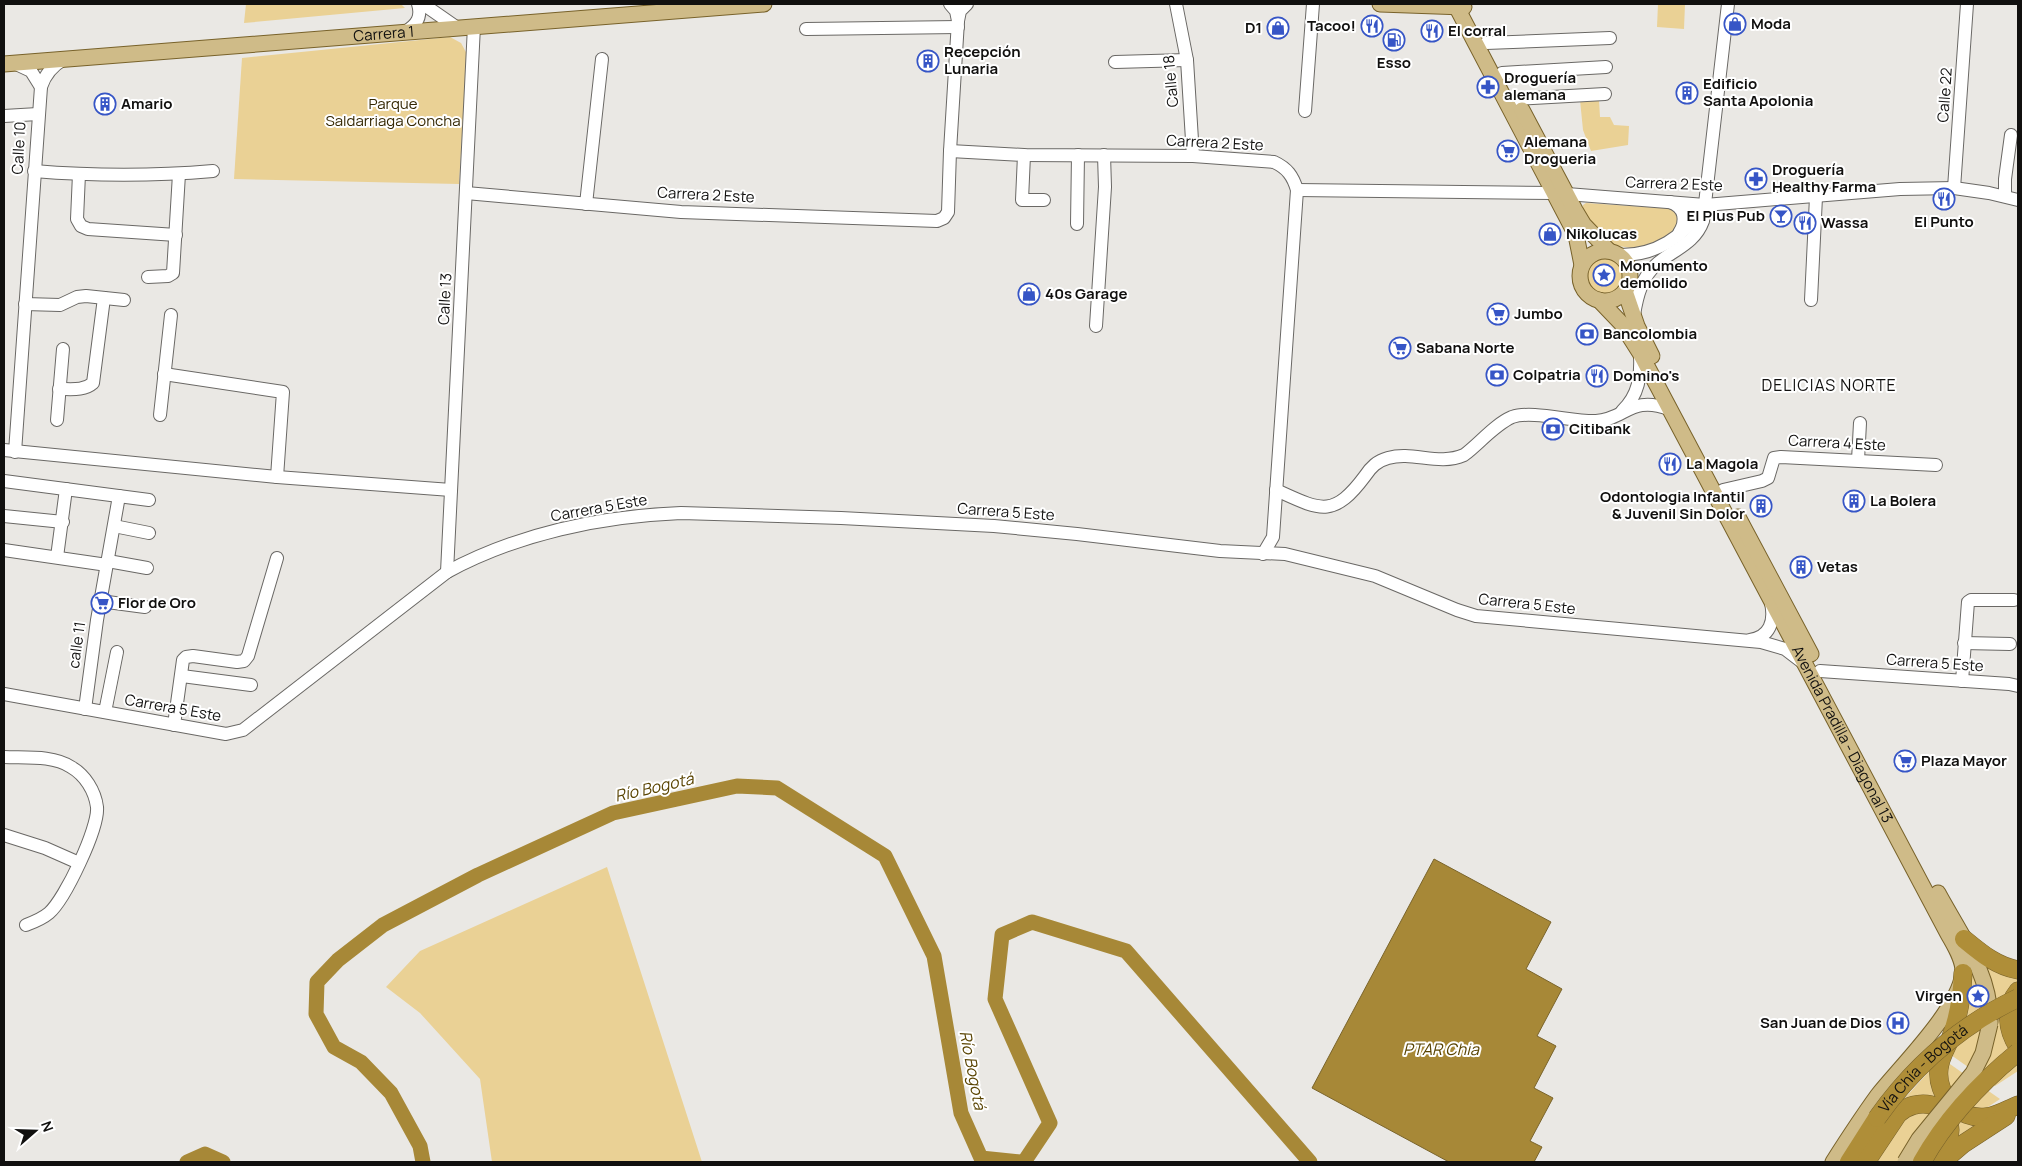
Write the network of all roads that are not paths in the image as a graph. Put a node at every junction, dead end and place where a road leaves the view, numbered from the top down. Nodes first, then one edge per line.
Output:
1 (418, 4) edge
2 (423, 4) edge
3 (764, 4) edge
4 (950, 4) edge
5 (967, 4) edge
6 (1176, 4) edge
7 (1313, 4) edge
8 (1380, 4) edge
9 (1728, 4) edge
10 (1967, 4) edge
11 (1462, 6) edge
12 (958, 24) junction
13 (474, 26) junction
14 (456, 27) junction
15 (806, 29) dead end
16 (405, 32) junction
17 (1610, 38) dead end
18 (1486, 43) junction
19 (602, 59) dead end
20 (64, 60) junction
21 (1187, 60) junction
22 (1115, 62) dead end
23 (9, 63) edge
24 (1606, 67) dead end
25 (1502, 72) junction
26 (41, 87) junction
27 (1604, 94) dead end
28 (1516, 99) junction
29 (1305, 111) dead end
30 (38, 114) junction
31 (4, 116) edge
32 (2011, 135) dead end
33 (950, 151) junction
34 (1024, 155) junction
35 (1078, 155) junction
36 (1104, 155) junction
37 (1193, 156) junction
38 (34, 171) junction
39 (213, 172) dead end
40 (79, 174) junction
41 (179, 174) junction
42 (1954, 188) junction
43 (1297, 190) junction
44 (466, 193) junction
45 (1561, 193) junction
46 (1816, 196) junction
47 (2005, 196) junction
48 (1044, 200) dead end
49 (2018, 200) edge
50 (1670, 202) junction
51 (586, 204) junction
52 (1705, 205) junction
53 (1076, 224) dead end
54 (1679, 233) junction
55 (176, 235) junction
56 (1614, 253) junction
57 (1582, 265) junction
58 (148, 277) dead end
59 (1625, 291) junction
60 (104, 298) junction
61 (124, 300) dead end
62 (1599, 300) junction
63 (1810, 300) dead end
64 (25, 304) junction
65 (171, 315) dead end
66 (1634, 315) junction
67 (1096, 326) dead end
68 (63, 349) dead end
69 (1640, 353) junction
70 (164, 374) junction
71 (59, 389) junction
72 (1669, 409) junction
73 (1620, 413) junction
74 (160, 415) dead end
75 (57, 420) dead end
76 (1860, 423) dead end
77 (9, 451) edge
78 (1858, 460) junction
79 (1936, 465) dead end
80 (277, 477) junction
81 (4, 481) edge
82 (66, 489) junction
83 (451, 490) junction
84 (1276, 490) junction
85 (1723, 490) junction
86 (119, 496) junction
87 (149, 500) dead end
88 (4, 516) edge
89 (62, 522) junction
90 (114, 526) junction
91 (149, 533) dead end
92 (1273, 537) junction
93 (4, 550) edge
94 (1263, 554) junction
95 (1285, 554) junction
96 (57, 557) junction
97 (276, 558) dead end
98 (107, 563) junction
99 (147, 568) dead end
100 (447, 572) junction
101 (2014, 600) dead end
102 (100, 601) junction
103 (1771, 603) junction
104 (145, 607) dead end
105 (1748, 641) junction
106 (1964, 643) junction
107 (2010, 644) dead end
108 (117, 652) dead end
109 (1805, 665) junction
110 (1820, 671) junction
111 (182, 676) junction
112 (1962, 681) junction
113 (251, 685) dead end
114 (2018, 686) edge
115 (4, 694) edge
116 (85, 709) junction
117 (105, 712) junction
118 (174, 725) junction
119 (4, 757) edge
120 (4, 835) edge
121 (79, 863) junction
122 (26, 926) dead end
123 (1964, 939) junction
124 (2018, 970) edge
125 (1963, 973) junction
126 (2018, 991) edge
127 (2018, 998) edge
128 (2018, 1047) edge
129 (2018, 1052) edge
130 (2018, 1106) edge
131 (1833, 1162) edge
132 (1849, 1162) edge
133 (1866, 1162) edge
134 (1905, 1162) edge
135 (1922, 1162) edge
136 (1937, 1162) edge
137 (1942, 1162) edge

1 - 16 street
2 - 14 street
3 - 13 main road, Carrera 1
4 - 12 street
5 - 12 street
6 - 21 street, Calle 18
7 - 29 street
8 - 11 main road
9 - 52 street
10 - 42 street, Calle 22
11 - 18 main road
11 - 45 main road
12 - 15 street
12 - 33 street
13 - 14 main road, Carrera 1
13 - 44 street, Calle 13
14 - 16 main road, Carrera 1
16 - 20 main road, Carrera 1
17 - 18 street
18 - 25 main road
19 - 51 street
20 - 23 main road, Carrera 1
20 - 26 street
21 - 22 street
21 - 37 street, Calle 18
23 - 26 street
24 - 25 street
25 - 28 main road
26 - 30 street, Calle 10
27 - 28 street
28 - 45 main road
30 - 31 street
30 - 38 street, Calle 10
32 - 47 street
33 - 34 street, Carrera 2 Este
33 - 51 street, Carrera 2 Este
34 - 35 street, Carrera 2 Este
34 - 48 street
35 - 36 street, Carrera 2 Este
35 - 53 street
36 - 37 street, Carrera 2 Este
36 - 67 street
37 - 43 street, Carrera 2 Este
38 - 40 street
38 - 64 street, Calle 10
39 - 41 street
40 - 41 street
40 - 55 street
41 - 55 street
42 - 46 street, Carrera 2 Este
42 - 47 street, Carrera 2 Este
43 - 45 street, Carrera 2 Este
43 - 84 street
44 - 51 street, Carrera 2 Este
44 - 83 street, Calle 13
45 - 50 street, Carrera 2 Este
45 - 56 main road
45 - 57 main road
46 - 52 street, Carrera 2 Este
46 - 63 street
47 - 49 street, Carrera 2 Este
50 - 52 street, Carrera 2 Este
50 - 54 street
52 - 54 street
52 - 66 street
54 - 56 street
55 - 58 street
56 - 57 main road
56 - 59 main road
57 - 62 main road
59 - 62 main road
59 - 66 main road, Avenida Pradilla - Diagonal 13
60 - 61 street
60 - 64 street
60 - 71 street
62 - 69 main road, Avenida Pradilla - Diagonal 13
64 - 77 street, Calle 10
65 - 70 street
66 - 85 main road, Avenida Pradilla - Diagonal 13
68 - 71 street
69 - 72 main road, Avenida Pradilla - Diagonal 13
69 - 73 street
70 - 74 street
70 - 80 street
71 - 75 street
72 - 73 street
72 - 103 main road, Avenida Pradilla - Diagonal 13
73 - 84 street
76 - 78 street
77 - 80 street
78 - 79 street, Carrera 4 Este
78 - 85 street, Carrera 4 Este
80 - 83 street
81 - 82 street
82 - 86 street
82 - 89 street
83 - 100 street, Calle 13
84 - 92 street
85 - 110 main road, Avenida Pradilla - Diagonal 13
86 - 87 street
86 - 90 street, calle 11
88 - 89 street
89 - 96 street
90 - 91 street
90 - 98 street, calle 11
92 - 94 street
92 - 95 street
93 - 96 street
94 - 95 street, Carrera 5 Este
94 - 100 street, Carrera 5 Este
95 - 105 street, Carrera 5 Este
96 - 98 street
97 - 111 street
98 - 99 street
98 - 102 street, calle 11
100 - 118 street, Carrera 5 Este
101 - 106 street
102 - 104 street
102 - 116 street, calle 11
103 - 105 street
103 - 109 main road, Avenida Pradilla - Diagonal 13
105 - 109 street, Carrera 5 Este
106 - 107 street
106 - 112 street
108 - 117 street
109 - 125 main road, Avenida Pradilla - Diagonal 13
110 - 112 street, Carrera 5 Este
110 - 123 main road, Avenida Pradilla - Diagonal 13
111 - 113 street
111 - 118 street
112 - 114 street, Carrera 5 Este
115 - 116 street, Carrera 5 Este
116 - 117 street, Carrera 5 Este
117 - 118 street, Carrera 5 Este
119 - 121 street
120 - 121 street
121 - 122 street
123 - 124 highway
123 - 134 main road, Avenida Pradilla - Diagonal 13, bridge
125 - 130 highway
125 - 131 main road
126 - 128 highway
127 - 132 highway, Vía Chía - Bogotá, bridge
129 - 135 highway, bridge
130 - 137 highway
133 - 136 highway

